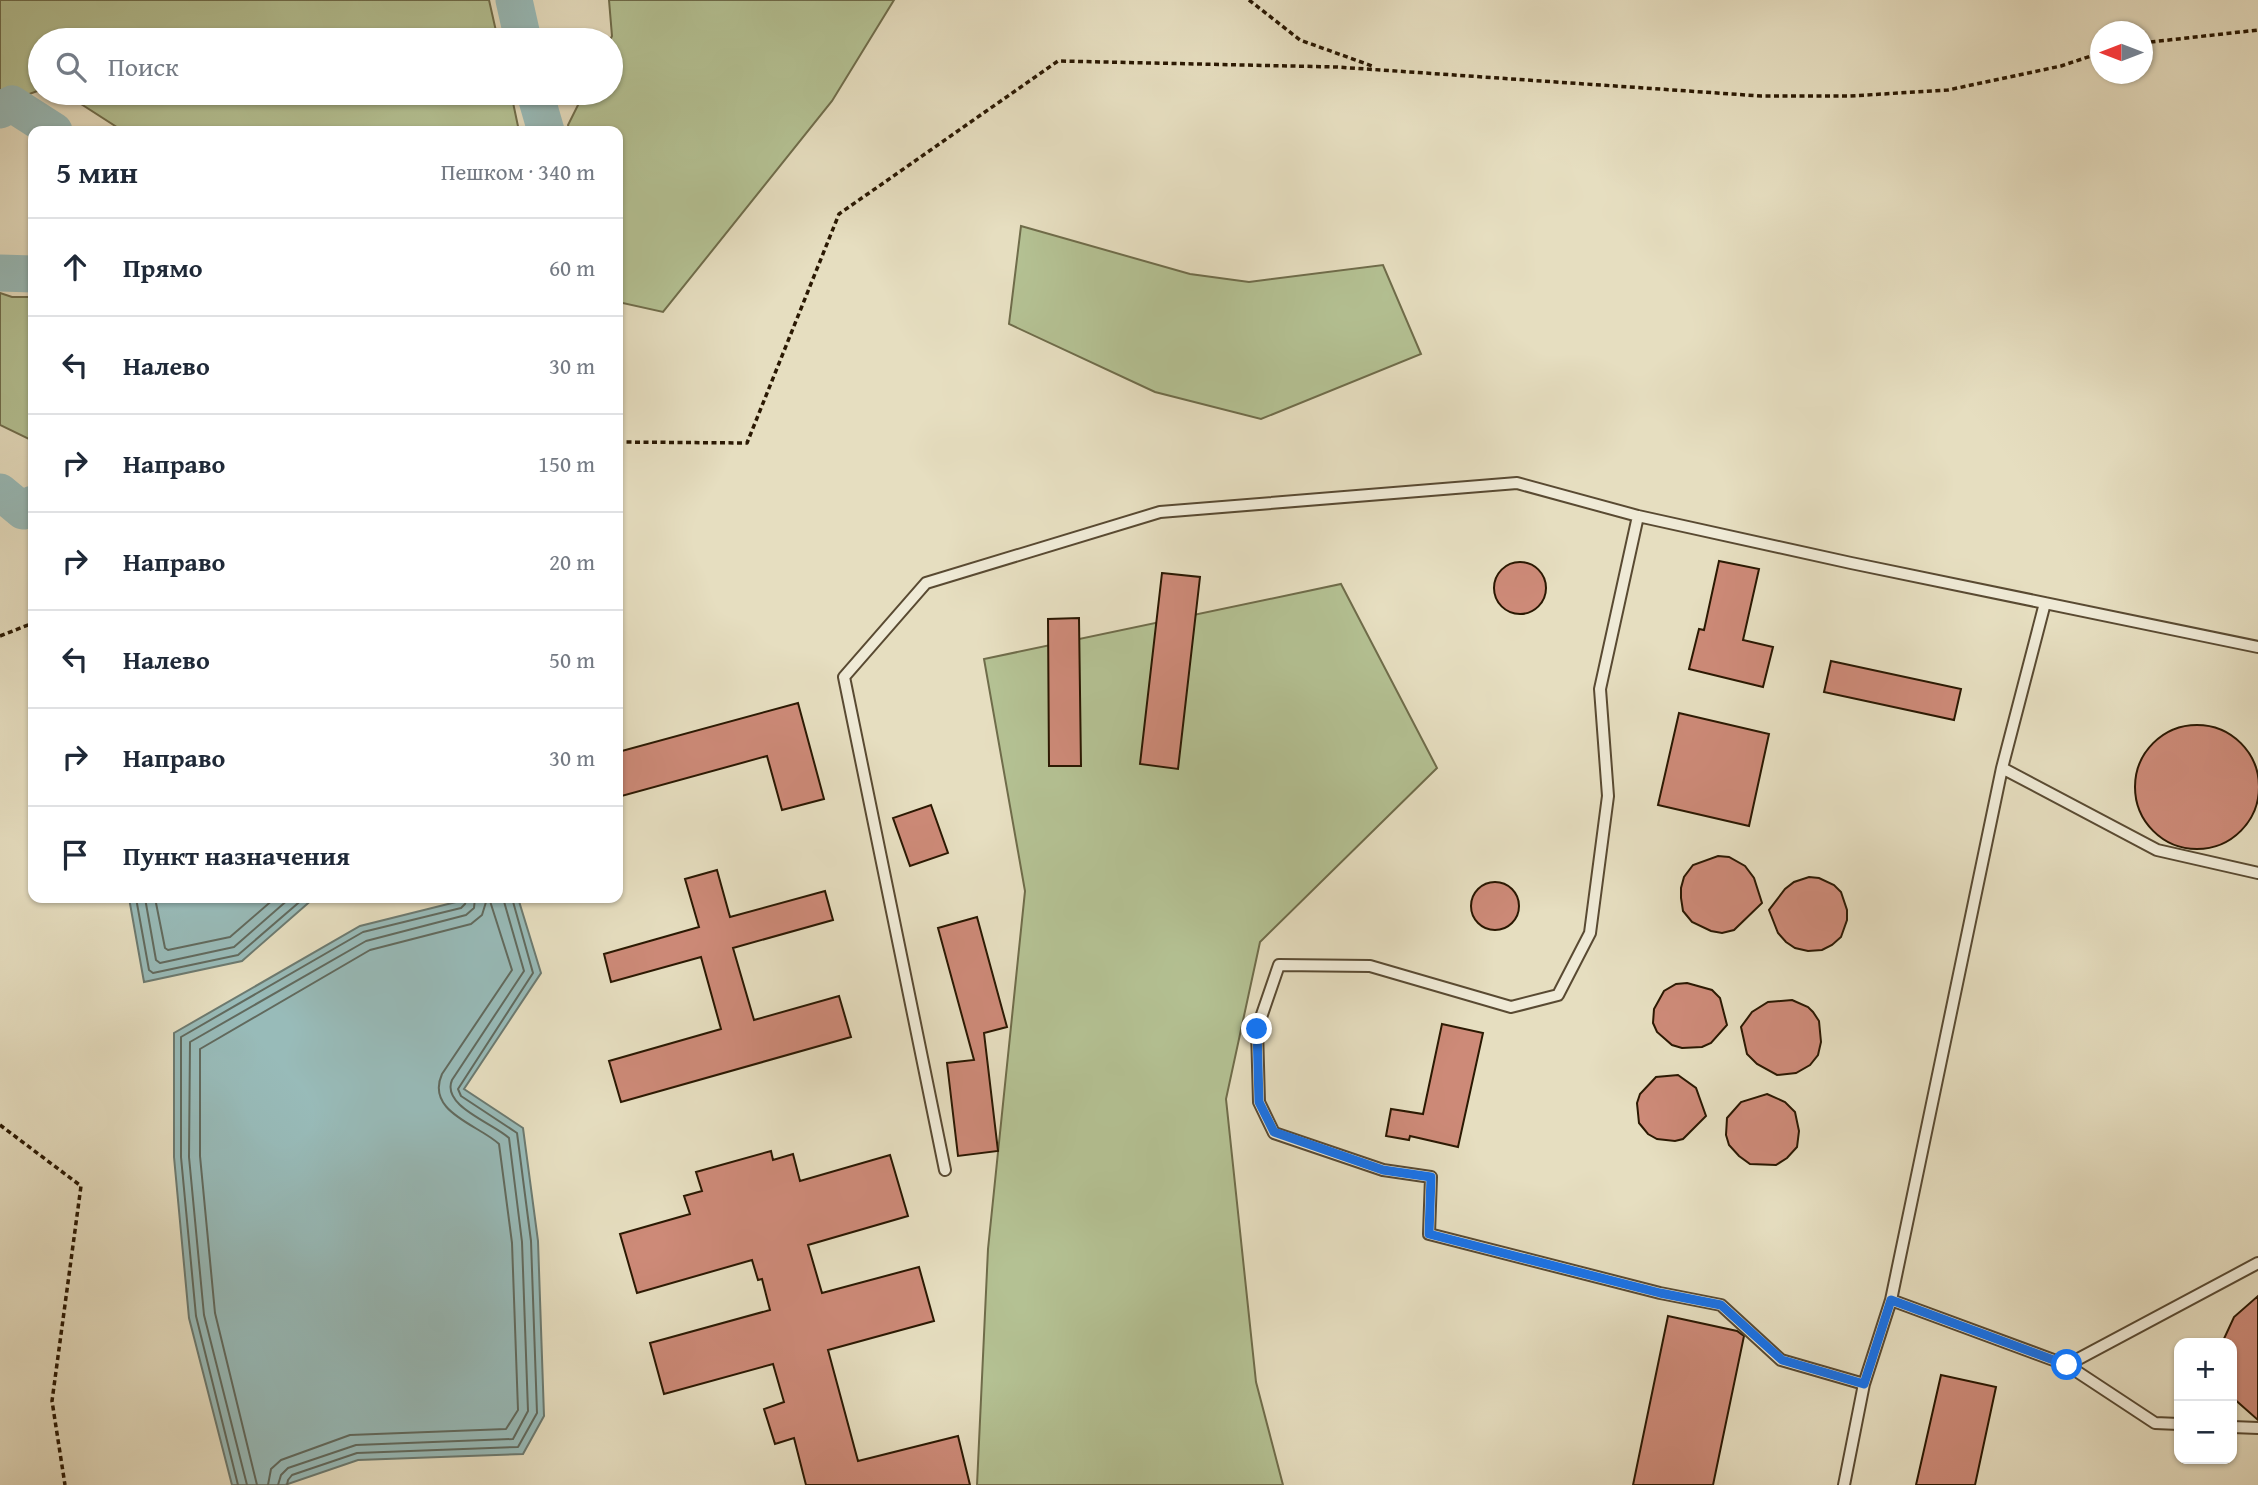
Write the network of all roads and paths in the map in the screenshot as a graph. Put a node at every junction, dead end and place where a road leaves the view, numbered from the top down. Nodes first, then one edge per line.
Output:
1 (1250, 0) edge
2 (2258, 30) edge
3 (2153, 42) edge
4 (2090, 57) edge
5 (1385, 70) junction
6 (623, 442) edge
7 (1638, 516) junction
8 (2045, 603) junction
9 (28, 624) edge
10 (0, 636) edge
11 (2258, 647) edge
12 (2001, 768) junction
13 (2258, 873) edge
14 (0, 1125) edge
15 (945, 1170) dead end
16 (2258, 1263) edge
17 (1891, 1300) junction
18 (2067, 1365) junction
19 (1864, 1384) junction
20 (2174, 1424) edge
21 (2237, 1427) edge
22 (2258, 1428) edge
23 (65, 1485) edge
24 (1844, 1485) edge

1 - 5 path
2 - 3 path
4 - 5 path
5 - 6 path
7 - 8 lane
7 - 15 lane
7 - 19 lane
8 - 11 lane
8 - 12 lane
9 - 10 path
12 - 13 lane
12 - 17 lane
14 - 23 path
16 - 18 lane
17 - 18 lane
17 - 19 lane
18 - 20 lane
19 - 24 lane
21 - 22 lane

